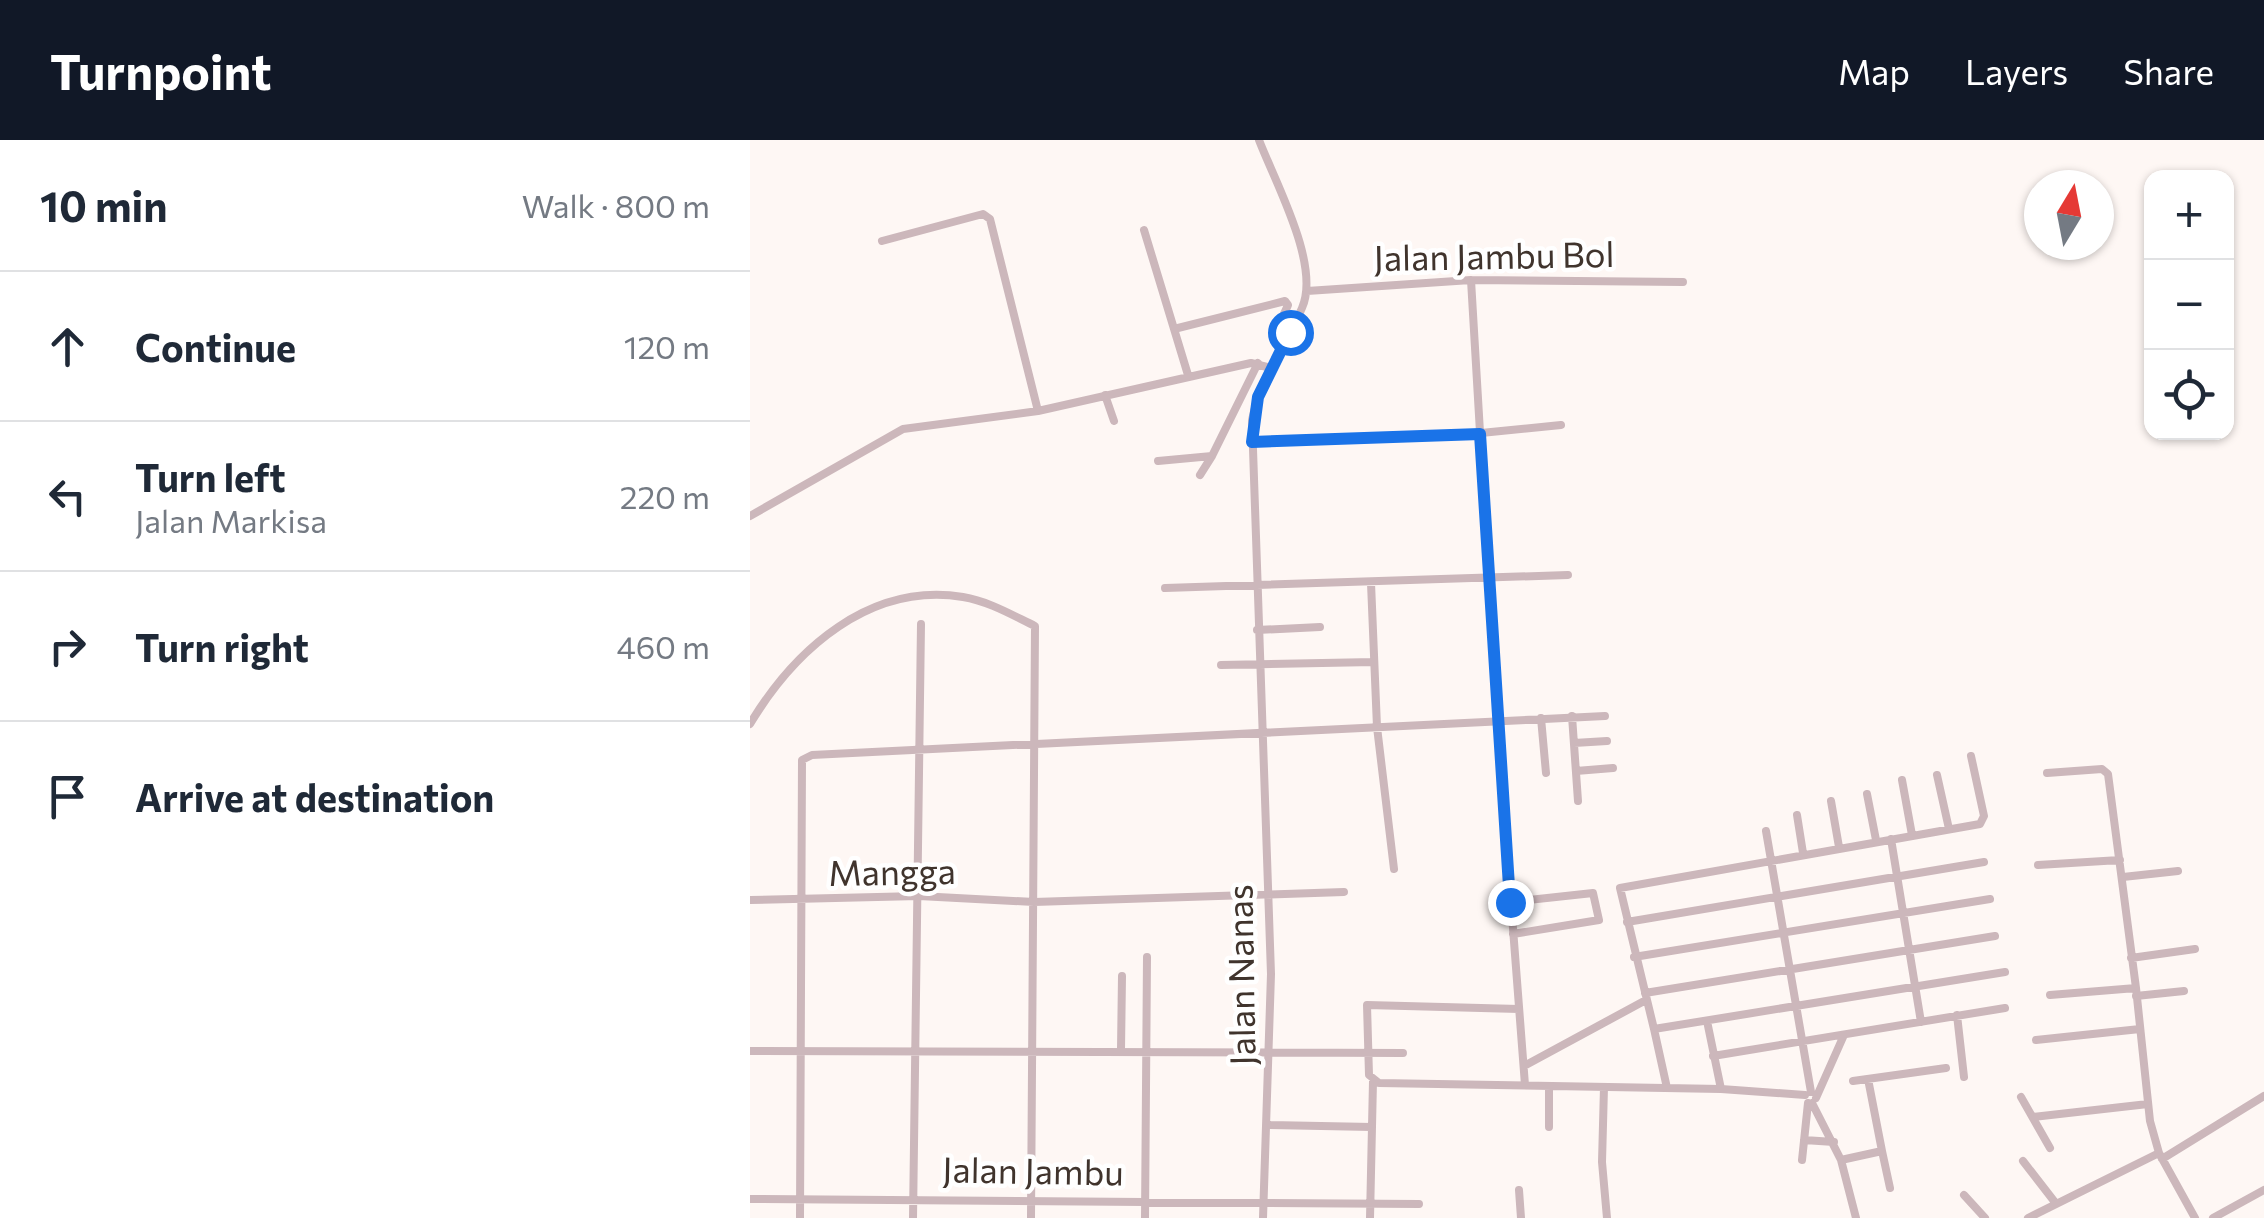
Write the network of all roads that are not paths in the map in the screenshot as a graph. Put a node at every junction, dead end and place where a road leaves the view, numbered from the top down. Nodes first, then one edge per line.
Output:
1 (1259, 140) edge
2 (1144, 230) dead end
3 (882, 241) dead end
4 (1470, 280) junction
5 (1683, 282) dead end
6 (1307, 291) junction
7 (1174, 329) junction
8 (1290, 332) junction
9 (1264, 365) junction
10 (1188, 375) junction
11 (1105, 395) junction
12 (1038, 411) junction
13 (1114, 421) dead end
14 (1561, 425) dead end
15 (1480, 434) junction
16 (1252, 442) junction
17 (1212, 456) junction
18 (1158, 461) dead end
19 (1200, 475) dead end
20 (750, 516) edge
21 (1568, 574) dead end
22 (1488, 578) junction
23 (1371, 583) junction
24 (1255, 586) junction
25 (1165, 588) dead end
26 (921, 624) dead end
27 (1320, 627) dead end
28 (1257, 630) junction
29 (1374, 662) junction
30 (1258, 663) junction
31 (1220, 665) dead end
32 (1572, 716) junction
33 (1606, 716) dead end
34 (1541, 718) junction
35 (1497, 720) junction
36 (750, 724) edge
37 (1376, 727) junction
38 (1261, 732) junction
39 (1607, 741) dead end
40 (1574, 743) junction
41 (1036, 746) junction
42 (921, 749) junction
43 (1972, 756) dead end
44 (1612, 768) dead end
45 (1576, 771) junction
46 (1546, 773) dead end
47 (2047, 773) dead end
48 (1937, 775) dead end
49 (1902, 780) dead end
50 (1867, 794) dead end
51 (1578, 801) dead end
52 (1830, 801) dead end
53 (1796, 815) dead end
54 (1949, 829) junction
55 (1766, 831) dead end
56 (1912, 835) junction
57 (1890, 838) junction
58 (1876, 840) junction
59 (1839, 848) junction
60 (1802, 853) junction
61 (1771, 858) junction
62 (2120, 860) junction
63 (1984, 862) dead end
64 (2038, 865) dead end
65 (1394, 869) dead end
66 (2178, 871) dead end
67 (1897, 875) junction
68 (2124, 877) junction
69 (1344, 892) dead end
70 (1269, 894) junction
71 (919, 896) junction
72 (1777, 896) junction
73 (1990, 899) dead end
74 (750, 900) edge
75 (798, 902) junction
76 (1034, 902) junction
77 (1510, 902) junction
78 (1904, 913) junction
79 (1628, 922) junction
80 (1783, 932) junction
81 (1513, 934) junction
82 (1995, 936) dead end
83 (1908, 949) junction
84 (2196, 949) dead end
85 (1147, 957) dead end
86 (1634, 957) junction
87 (2131, 958) junction
88 (1790, 968) junction
89 (2005, 972) dead end
90 (1122, 976) dead end
91 (1915, 985) junction
92 (2184, 991) dead end
93 (2136, 992) junction
94 (2050, 995) dead end
95 (1645, 997) junction
96 (1794, 1005) junction
97 (1519, 1008) junction
98 (2005, 1008) dead end
99 (1957, 1016) junction
100 (1707, 1020) junction
101 (1921, 1022) junction
102 (1654, 1028) junction
103 (2140, 1029) junction
104 (1844, 1035) junction
105 (2036, 1040) dead end
106 (1801, 1042) junction
107 (802, 1050) junction
108 (1030, 1050) junction
109 (1120, 1050) junction
110 (1146, 1050) junction
111 (1272, 1050) junction
112 (750, 1051) edge
113 (1364, 1051) junction
114 (918, 1052) junction
115 (1403, 1053) dead end
116 (1714, 1056) junction
117 (1524, 1066) junction
118 (1946, 1068) dead end
119 (1964, 1077) dead end
120 (1868, 1079) junction
121 (1373, 1081) junction
122 (1853, 1082) dead end
123 (1525, 1085) junction
124 (1548, 1086) junction
125 (1604, 1087) junction
126 (1667, 1088) junction
127 (1721, 1089) junction
128 (2264, 1096) edge
129 (2021, 1097) dead end
130 (1810, 1098) junction
131 (2148, 1104) junction
132 (2032, 1117) junction
133 (1268, 1125) junction
134 (1372, 1127) junction
135 (1549, 1127) dead end
136 (1804, 1140) junction
137 (1834, 1142) junction
138 (2050, 1148) dead end
139 (1882, 1151) junction
140 (2160, 1156) junction
141 (1802, 1160) dead end
142 (1841, 1160) junction
143 (2023, 1160) dead end
144 (1890, 1188) dead end
145 (1519, 1190) dead end
146 (2264, 1190) edge
147 (1964, 1195) dead end
148 (914, 1197) junction
149 (1031, 1198) junction
150 (750, 1199) edge
151 (800, 1199) junction
152 (1264, 1201) junction
153 (2054, 1201) junction
154 (1146, 1202) junction
155 (1370, 1204) junction
156 (1419, 1204) dead end
157 (800, 1218) edge
158 (913, 1218) edge
159 (1030, 1218) edge
160 (1145, 1218) edge
161 (1263, 1218) edge
162 (1370, 1218) edge
163 (1521, 1218) edge
164 (1606, 1218) edge
165 (1856, 1218) edge
166 (1985, 1218) edge
167 (2028, 1218) edge
168 (2195, 1218) edge
169 (2213, 1218) edge

1 - 6 street
2 - 7 street
3 - 12 street
4 - 5 street, Jalan Jambu Bol
4 - 6 street, Jalan Jambu Bol
4 - 15 street
6 - 8 street
7 - 8 street
7 - 10 street
8 - 9 street
9 - 10 street
9 - 16 street, Jalan Nanas
9 - 17 street
10 - 11 street
11 - 12 street
11 - 13 street
12 - 20 street
14 - 15 street
15 - 16 street
15 - 22 street
16 - 24 street, Jalan Nanas
17 - 18 street
17 - 19 street
21 - 22 street
22 - 23 street
22 - 35 street
23 - 24 street
23 - 29 street
24 - 25 street
24 - 28 street, Jalan Nanas
26 - 42 street
27 - 28 street
28 - 30 street, Jalan Nanas
29 - 30 street
29 - 37 street
30 - 31 street
30 - 38 street, Jalan Nanas
32 - 33 street
32 - 34 street
32 - 40 street
34 - 35 street
34 - 46 street
35 - 37 street
35 - 77 street
36 - 41 street
37 - 38 street
37 - 65 street
38 - 41 street
38 - 70 street, Jalan Nanas
39 - 40 street
40 - 45 street
41 - 42 street
41 - 76 street
42 - 71 street
42 - 75 street
43 - 54 street
44 - 45 street
45 - 51 street
47 - 62 street
48 - 54 street
49 - 56 street
50 - 58 street
52 - 59 street
53 - 60 street
54 - 56 street
55 - 61 street
56 - 57 street
57 - 58 street
57 - 67 street
58 - 59 street
59 - 60 street
60 - 61 street
61 - 72 street
61 - 79 street
62 - 64 street
62 - 68 street
63 - 67 street
66 - 68 street
67 - 72 street
67 - 78 street
68 - 87 street
69 - 70 street, Mangga
70 - 76 street, Mangga
70 - 111 street, Jalan Nanas
71 - 75 street, Mangga
71 - 76 street, Mangga
71 - 114 street
72 - 79 street
72 - 80 street
73 - 78 street
74 - 75 street, Mangga
75 - 107 street
76 - 108 street
77 - 81 street
77 - 81 street
78 - 80 street
78 - 83 street
79 - 86 street
80 - 86 street
80 - 88 street
81 - 97 street
82 - 83 street
83 - 88 street
83 - 91 street
84 - 87 street
85 - 110 street
86 - 95 street
87 - 93 street
88 - 95 street
88 - 96 street
89 - 91 street
90 - 109 street
91 - 96 street
91 - 101 street
92 - 93 street
93 - 94 street
93 - 103 street
95 - 102 street
95 - 117 street
96 - 100 street
96 - 106 street
97 - 113 street
97 - 117 street
98 - 99 street
99 - 101 street
99 - 119 street
100 - 102 street
100 - 116 street
101 - 104 street
102 - 126 street
103 - 105 street
103 - 131 street
104 - 106 street
104 - 130 street
106 - 116 street
106 - 130 street
107 - 112 street
107 - 114 street
107 - 151 street
108 - 109 street
108 - 114 street
108 - 149 street
109 - 110 street
110 - 111 street
110 - 154 street
111 - 113 street
111 - 133 street, Jalan Nanas
113 - 115 street
113 - 121 street
114 - 148 street
116 - 127 street
117 - 123 street
118 - 120 street
120 - 122 street
120 - 139 street
121 - 123 street
121 - 134 street
123 - 124 street
124 - 125 street
124 - 135 street
125 - 126 street
125 - 164 street
126 - 127 street
127 - 130 street
128 - 140 street
129 - 132 street
130 - 136 street
130 - 137 street
131 - 132 street
131 - 140 street
132 - 138 street
133 - 134 street
133 - 152 street, Jalan Nanas
134 - 155 street
136 - 137 street
136 - 141 street
137 - 142 street
139 - 142 street
139 - 144 street
140 - 153 street
140 - 168 street
142 - 165 street
143 - 153 street
145 - 163 street
146 - 169 street
147 - 166 street
148 - 149 street, Jalan Jambu
148 - 151 street, Jalan Jambu
148 - 158 street
149 - 154 street, Jalan Jambu
149 - 159 street
150 - 151 street, Jalan Jambu
151 - 157 street
152 - 154 street, Jalan Jambu
152 - 155 street, Jalan Jambu
152 - 161 street, Jalan Nanas
153 - 167 street
154 - 160 street
155 - 156 street, Jalan Jambu
155 - 162 street

